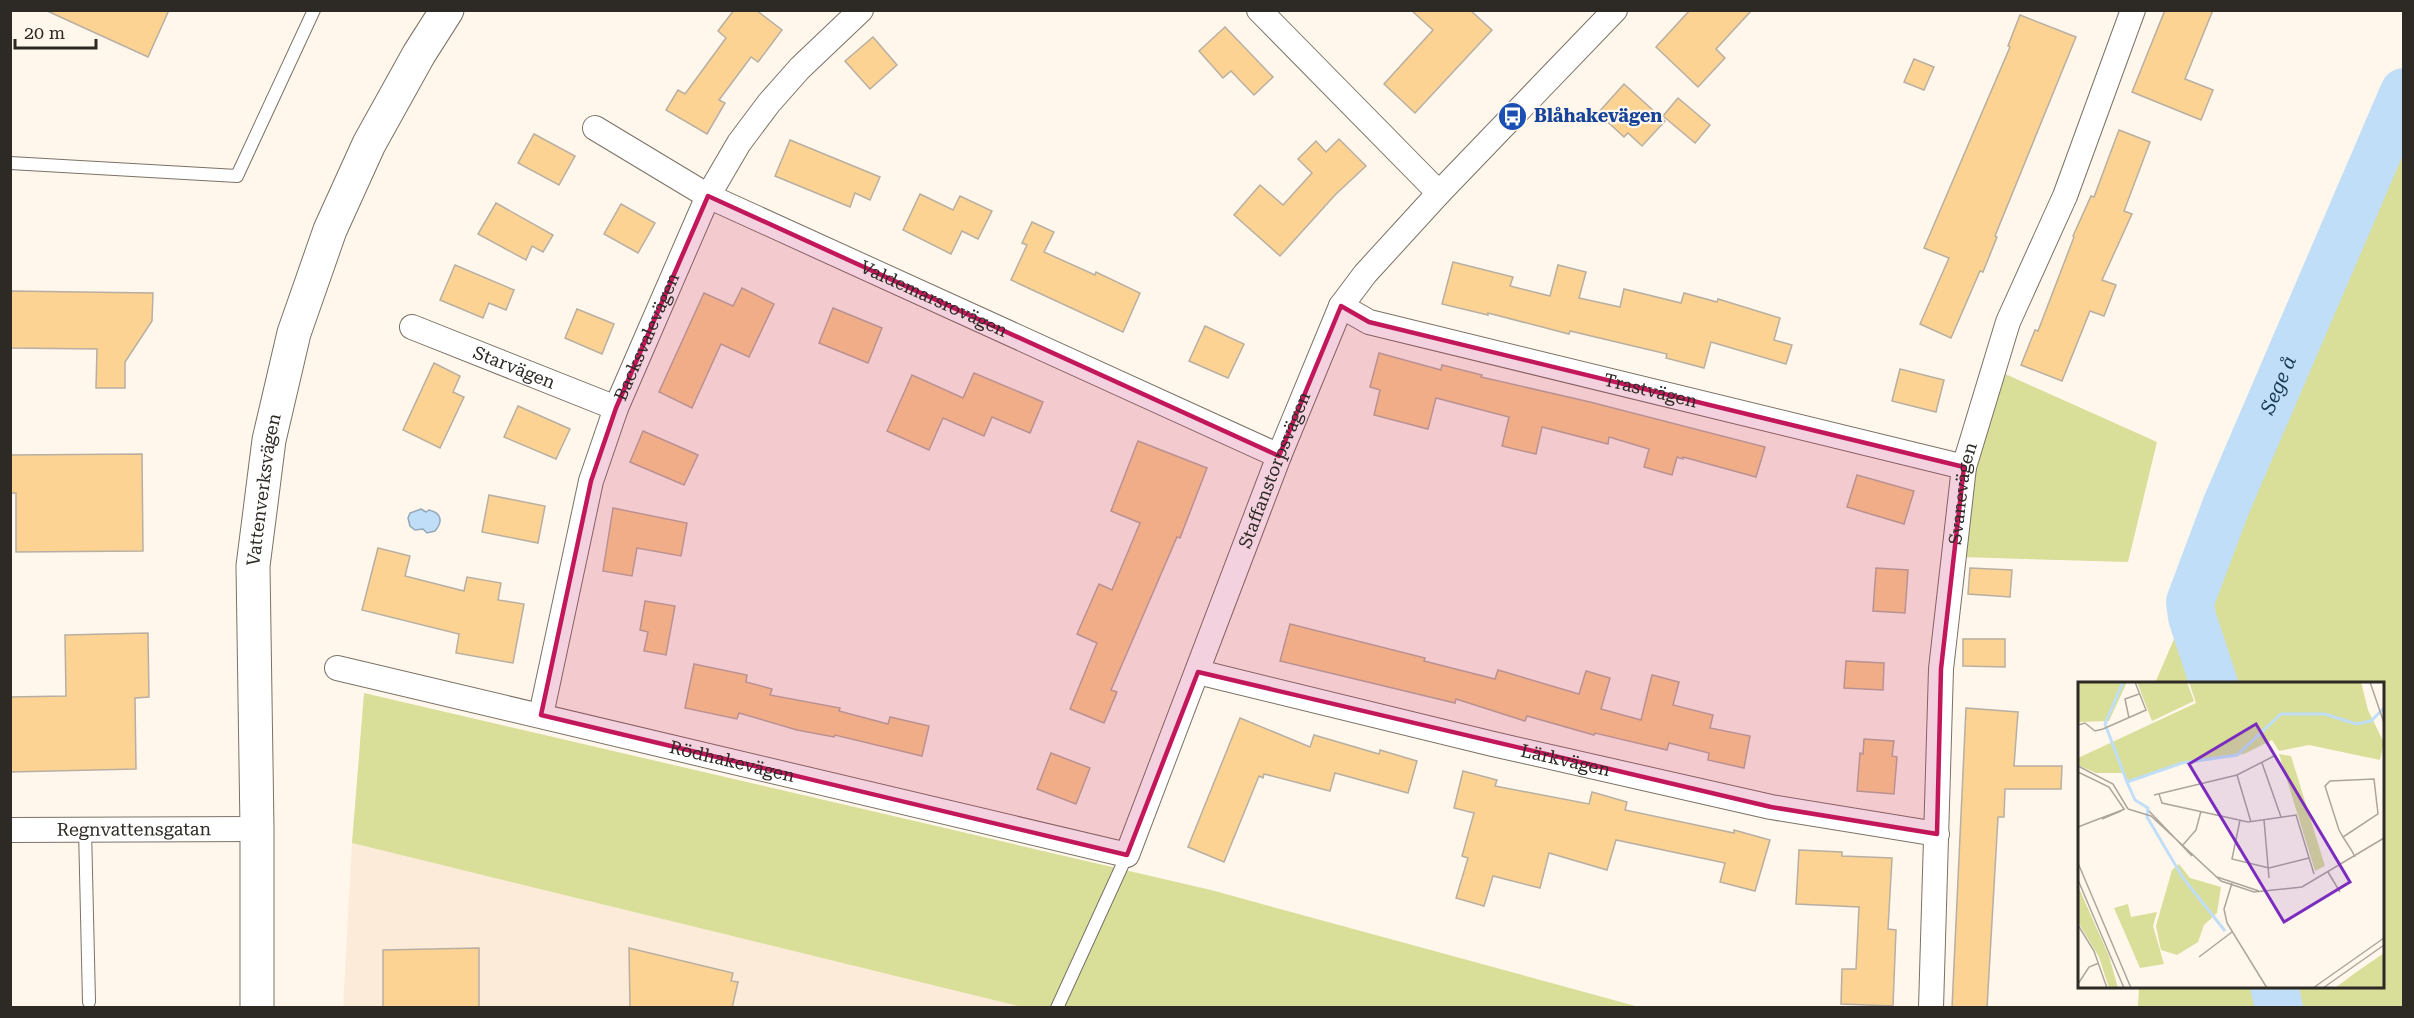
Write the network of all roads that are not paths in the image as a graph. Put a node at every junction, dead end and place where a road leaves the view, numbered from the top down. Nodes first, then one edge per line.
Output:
1 (314, 10) edge
2 (447, 10) edge
3 (861, 10) edge
4 (1259, 10) edge
5 (1615, 10) edge
6 (2133, 10) edge
7 (595, 128) dead end
8 (10, 163) edge
9 (1439, 193) junction
10 (708, 196) junction
11 (1341, 306) junction
12 (412, 327) dead end
13 (616, 408) junction
14 (1279, 456) junction
15 (1964, 467) junction
16 (337, 668) dead end
17 (1198, 672) junction
18 (541, 715) junction
19 (85, 829) junction
20 (257, 829) junction
21 (10, 830) edge
22 (1937, 834) junction
23 (1127, 855) junction
24 (89, 1002) dead end
25 (257, 1008) edge
26 (1057, 1008) edge
27 (1931, 1008) edge

1 - 8 lane
2 - 20 street, Vattenverksvägen
3 - 10 street, Backsvalevägen
4 - 9 street
5 - 9 street, Staffanstorpsvägen
6 - 15 street, Svanevägen
7 - 10 street, Valdemarsrovägen
9 - 11 street, Staffanstorpsvägen
10 - 13 street, Backsvalevägen
10 - 14 street, Valdemarsrovägen
11 - 14 street, Staffanstorpsvägen
11 - 15 street, Trastvägen
12 - 13 street, Starvägen
13 - 18 street, Backsvalevägen
14 - 17 street, Staffanstorpsvägen
15 - 22 street, Svanevägen
16 - 18 street, Rödhakevägen
17 - 22 street, Lärkvägen
17 - 23 street, Staffanstorpsvägen
18 - 23 street, Rödhakevägen
19 - 20 street, Regnvattensgatan
19 - 21 street, Regnvattensgatan
19 - 24 lane
20 - 25 street, Vattenverksvägen
22 - 27 street, Svanevägen
23 - 26 lane, Staffanstorpsvägen

